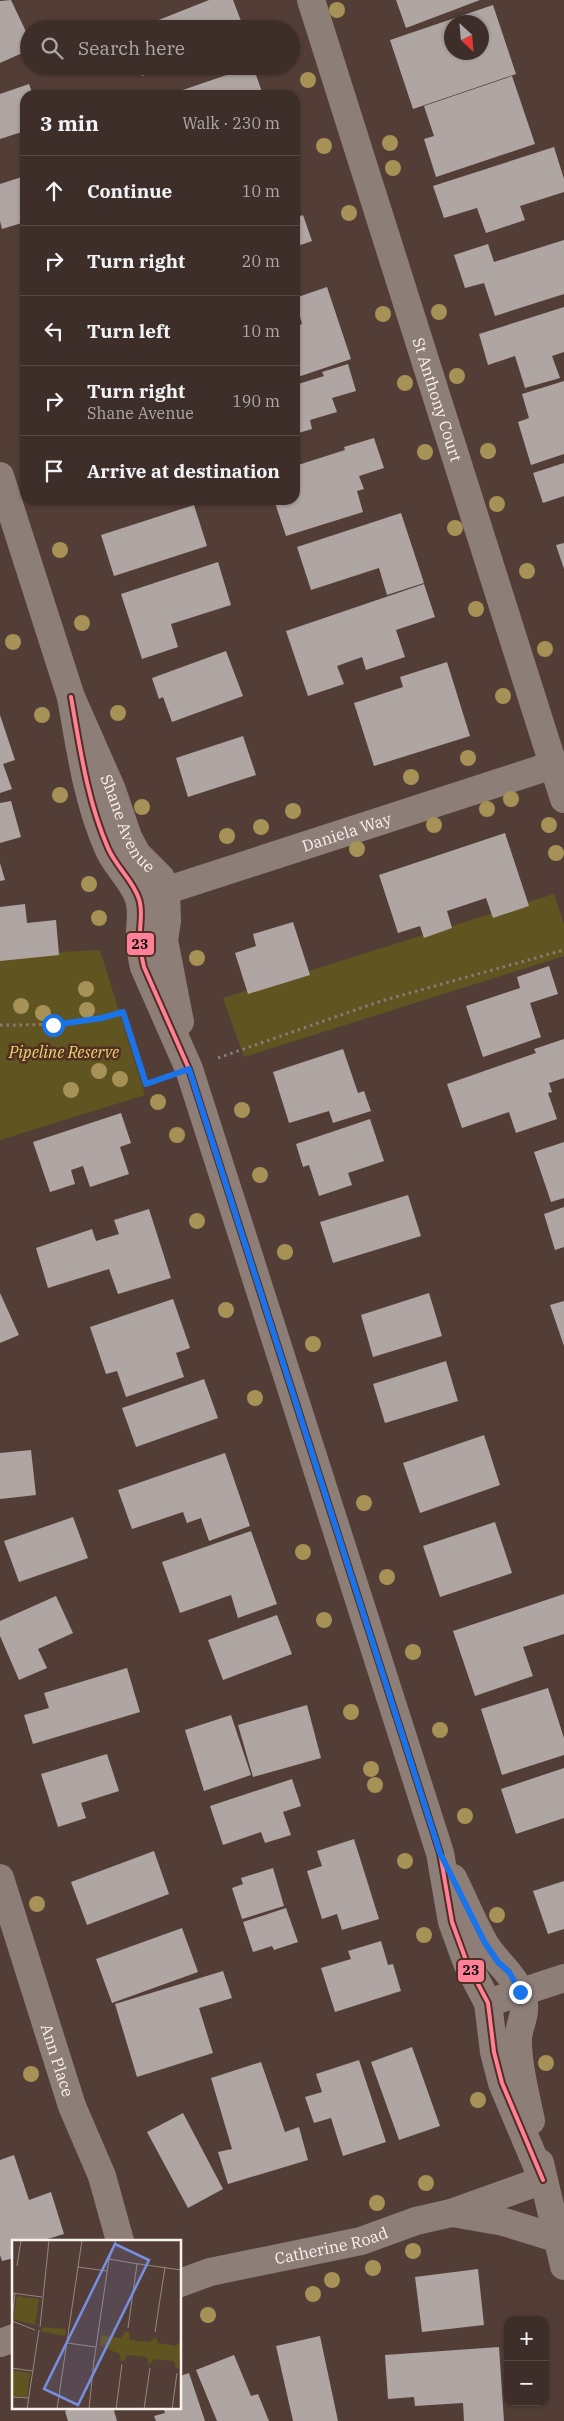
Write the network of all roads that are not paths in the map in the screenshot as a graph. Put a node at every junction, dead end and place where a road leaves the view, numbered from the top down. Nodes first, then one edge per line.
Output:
1 (311, 0) edge
2 (0, 476) edge
3 (71, 697) junction
4 (553, 765) junction
5 (564, 799) edge
6 (166, 890) junction
7 (139, 900) junction
8 (189, 1069) junction
9 (440, 1853) junction
10 (0, 1878) edge
11 (564, 1978) edge
12 (520, 1992) junction
13 (488, 2003) junction
14 (544, 2180) junction
15 (451, 2213) junction
16 (559, 2239) junction
17 (120, 2240) edge
18 (564, 2266) edge
19 (181, 2268) edge
20 (210, 2272) junction
21 (181, 2283) edge
22 (12, 2339) edge
23 (0, 2343) edge

1 - 4 street, St Anthony Court
2 - 3 street, Shane Avenue
3 - 6 street, Shane Avenue
3 - 7 street, Shane Avenue
4 - 5 street, St Anthony Court
4 - 6 street, Daniela Way
6 - 7 street, Daniela Way
6 - 8 street, Shane Avenue
7 - 8 street, Shane Avenue
8 - 9 street, Shane Avenue
9 - 12 street, Shane Avenue
9 - 13 street, Shane Avenue
10 - 17 street, Ann Place
11 - 12 street
12 - 13 street
12 - 14 street, Shane Avenue
13 - 14 street, Shane Avenue
14 - 15 street, Catherine Road
14 - 16 street, Shane Avenue
15 - 16 street, Catherine Road
15 - 20 street, Catherine Road
16 - 18 street, Shane Avenue
19 - 20 street, Catherine Road
20 - 21 street, Catherine Road
22 - 23 street

